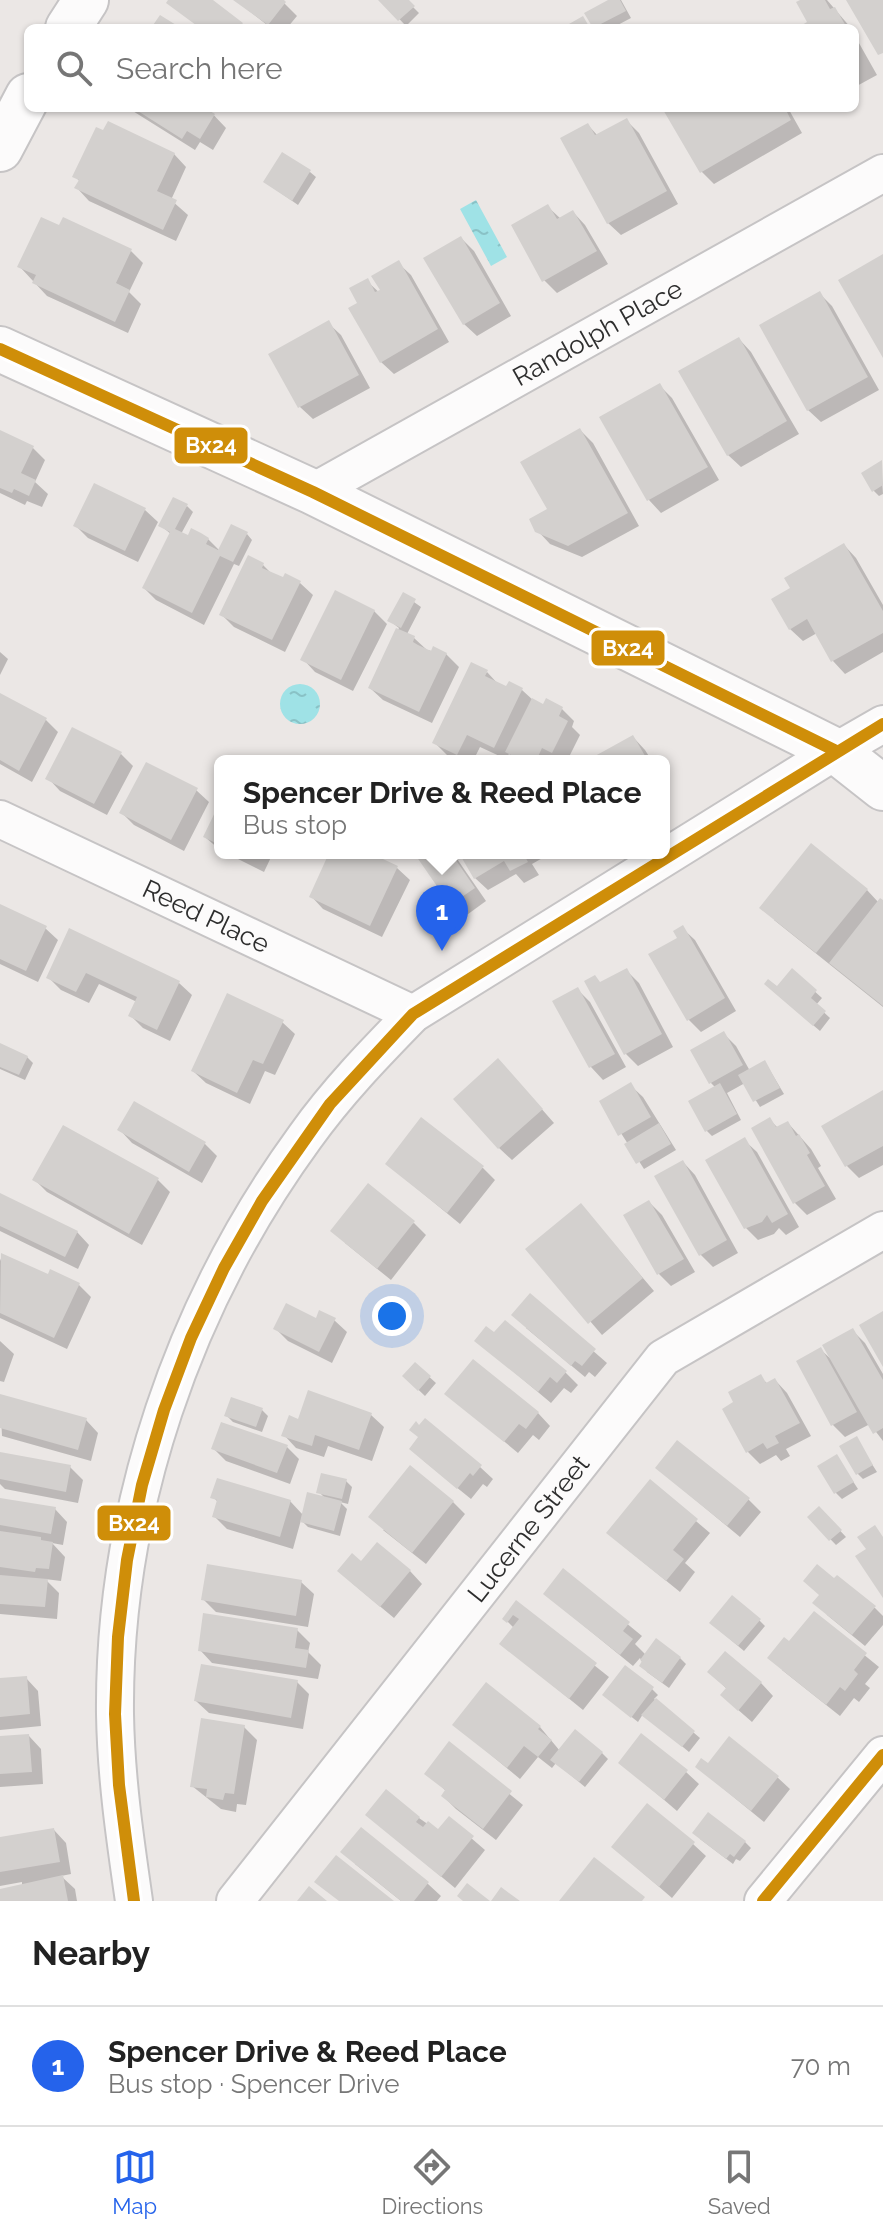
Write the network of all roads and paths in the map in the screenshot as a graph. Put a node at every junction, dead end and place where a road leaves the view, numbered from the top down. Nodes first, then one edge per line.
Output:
1 (86, 0) edge
2 (71, 24) edge
3 (24, 104) edge
4 (0, 149) edge
5 (883, 173) edge
6 (0, 349) edge
7 (313, 492) junction
8 (883, 724) edge
9 (836, 751) junction
10 (883, 788) edge
11 (0, 819) edge
12 (670, 854) edge
13 (662, 859) edge
14 (413, 1014) junction
15 (883, 1230) edge
16 (883, 1755) edge
17 (134, 1901) edge
18 (235, 1901) edge
19 (763, 1901) edge

1 - 2 street
3 - 4 street
5 - 7 street, Randolph Place
6 - 7 street
7 - 9 street
8 - 9 street
9 - 10 street
9 - 12 street
11 - 14 street, Reed Place
13 - 14 street
14 - 17 street
15 - 18 street, Lucerne Street
16 - 19 street

